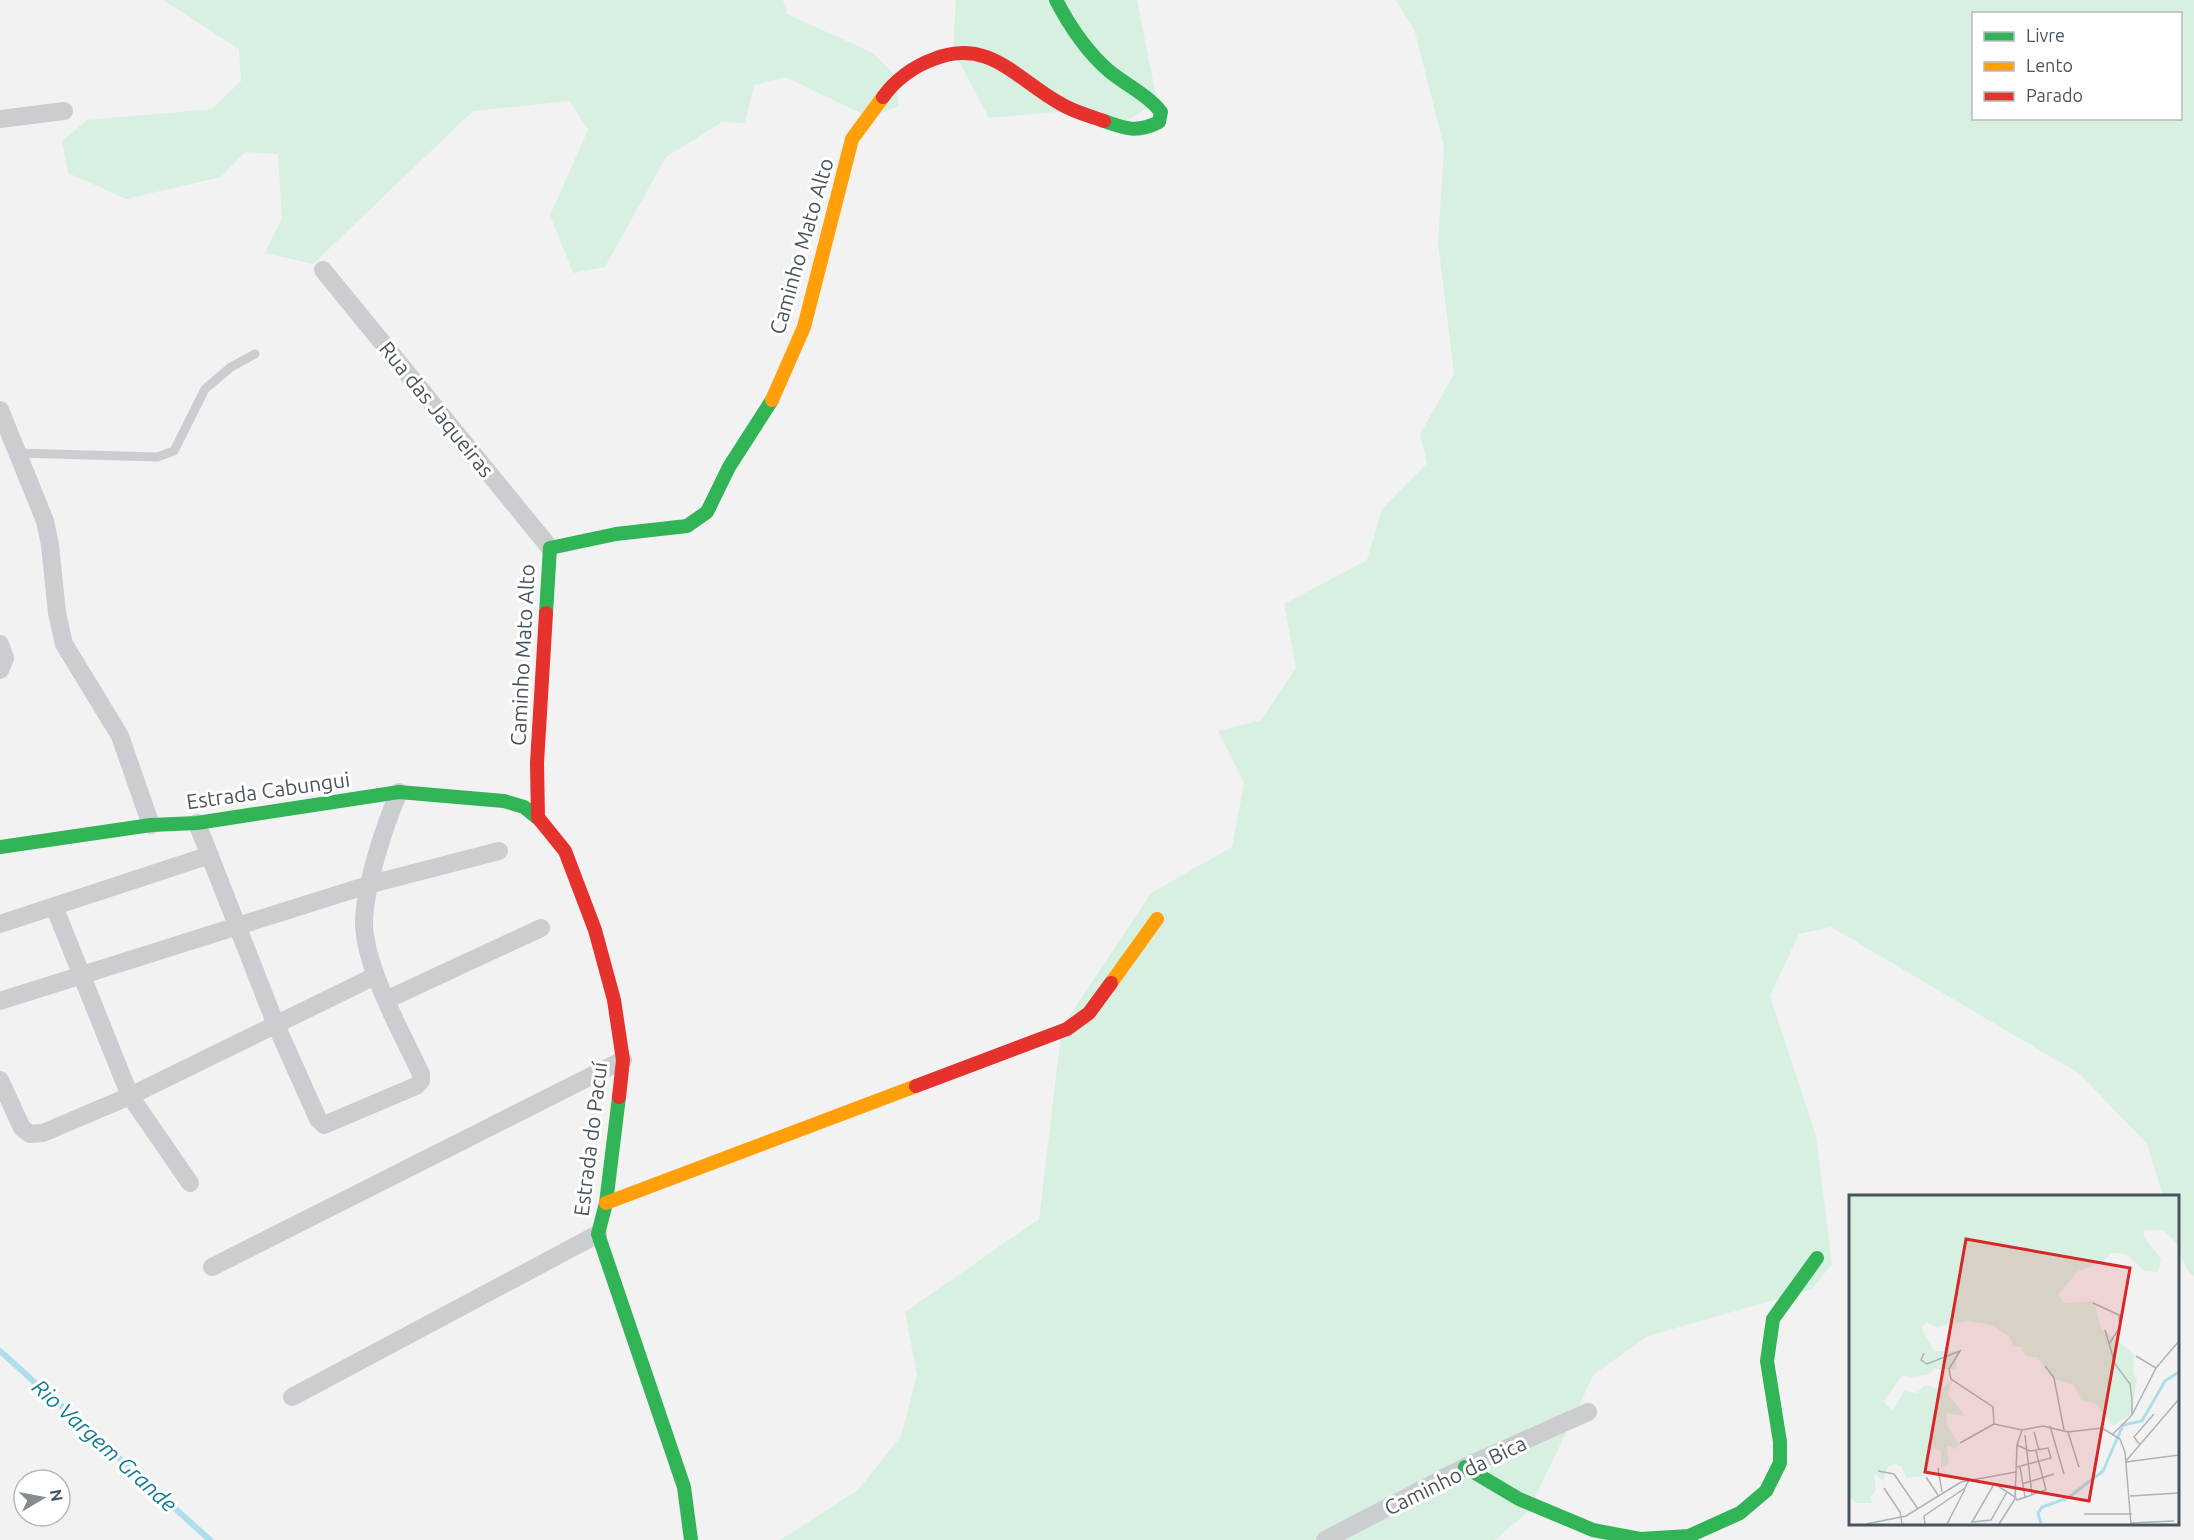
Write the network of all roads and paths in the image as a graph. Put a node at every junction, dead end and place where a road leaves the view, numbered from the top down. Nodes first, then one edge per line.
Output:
1 (1056, 0) edge
2 (64, 111) dead end
3 (0, 119) edge
4 (323, 270) dead end
5 (255, 354) dead end
6 (0, 411) edge
7 (18, 453) junction
8 (550, 548) junction
9 (0, 644) edge
10 (0, 670) edge
11 (399, 792) junction
12 (538, 818) junction
13 (197, 823) junction
14 (151, 825) junction
15 (0, 847) edge
16 (499, 851) dead end
17 (210, 855) junction
18 (371, 884) junction
19 (54, 906) junction
20 (1157, 919) dead end
21 (0, 924) edge
22 (240, 927) junction
23 (542, 928) dead end
24 (81, 975) junction
25 (375, 976) junction
26 (386, 1000) junction
27 (0, 1001) edge
28 (276, 1025) junction
29 (623, 1059) junction
30 (0, 1080) edge
31 (129, 1096) junction
32 (190, 1183) dead end
33 (606, 1203) junction
34 (598, 1234) junction
35 (1817, 1258) dead end
36 (212, 1267) dead end
37 (292, 1397) dead end
38 (1588, 1412) dead end
39 (1465, 1467) junction
40 (691, 1540) edge
41 (1325, 1540) edge

1 - 8 street, Caminho Mato Alto
2 - 3 street
4 - 8 street, Rua das Jaqueiras
5 - 7 lane
6 - 7 street
7 - 14 street
8 - 12 street, Caminho Mato Alto
9 - 10 street
11 - 12 street, Estrada Cabungui
11 - 13 street, Estrada Cabungui
11 - 18 street
12 - 29 street, Estrada do Pacuí
13 - 14 street, Estrada Cabungui
13 - 17 street
14 - 15 street, Estrada Cabungui
16 - 18 street
17 - 19 street
17 - 22 street
18 - 22 street
18 - 25 street
19 - 21 street
19 - 24 street
20 - 33 street
22 - 24 street
22 - 28 street
23 - 26 street
24 - 27 street
24 - 31 street
25 - 26 street
25 - 28 street
26 - 28 street
28 - 31 street
29 - 33 street, Estrada do Pacuí
29 - 36 street
30 - 31 street
31 - 32 street
33 - 34 street, Estrada do Pacuí
34 - 37 street
34 - 40 street, Estrada do Pacuí
35 - 39 street
38 - 39 street, Caminho da Bica
39 - 41 street, Caminho da Bica

